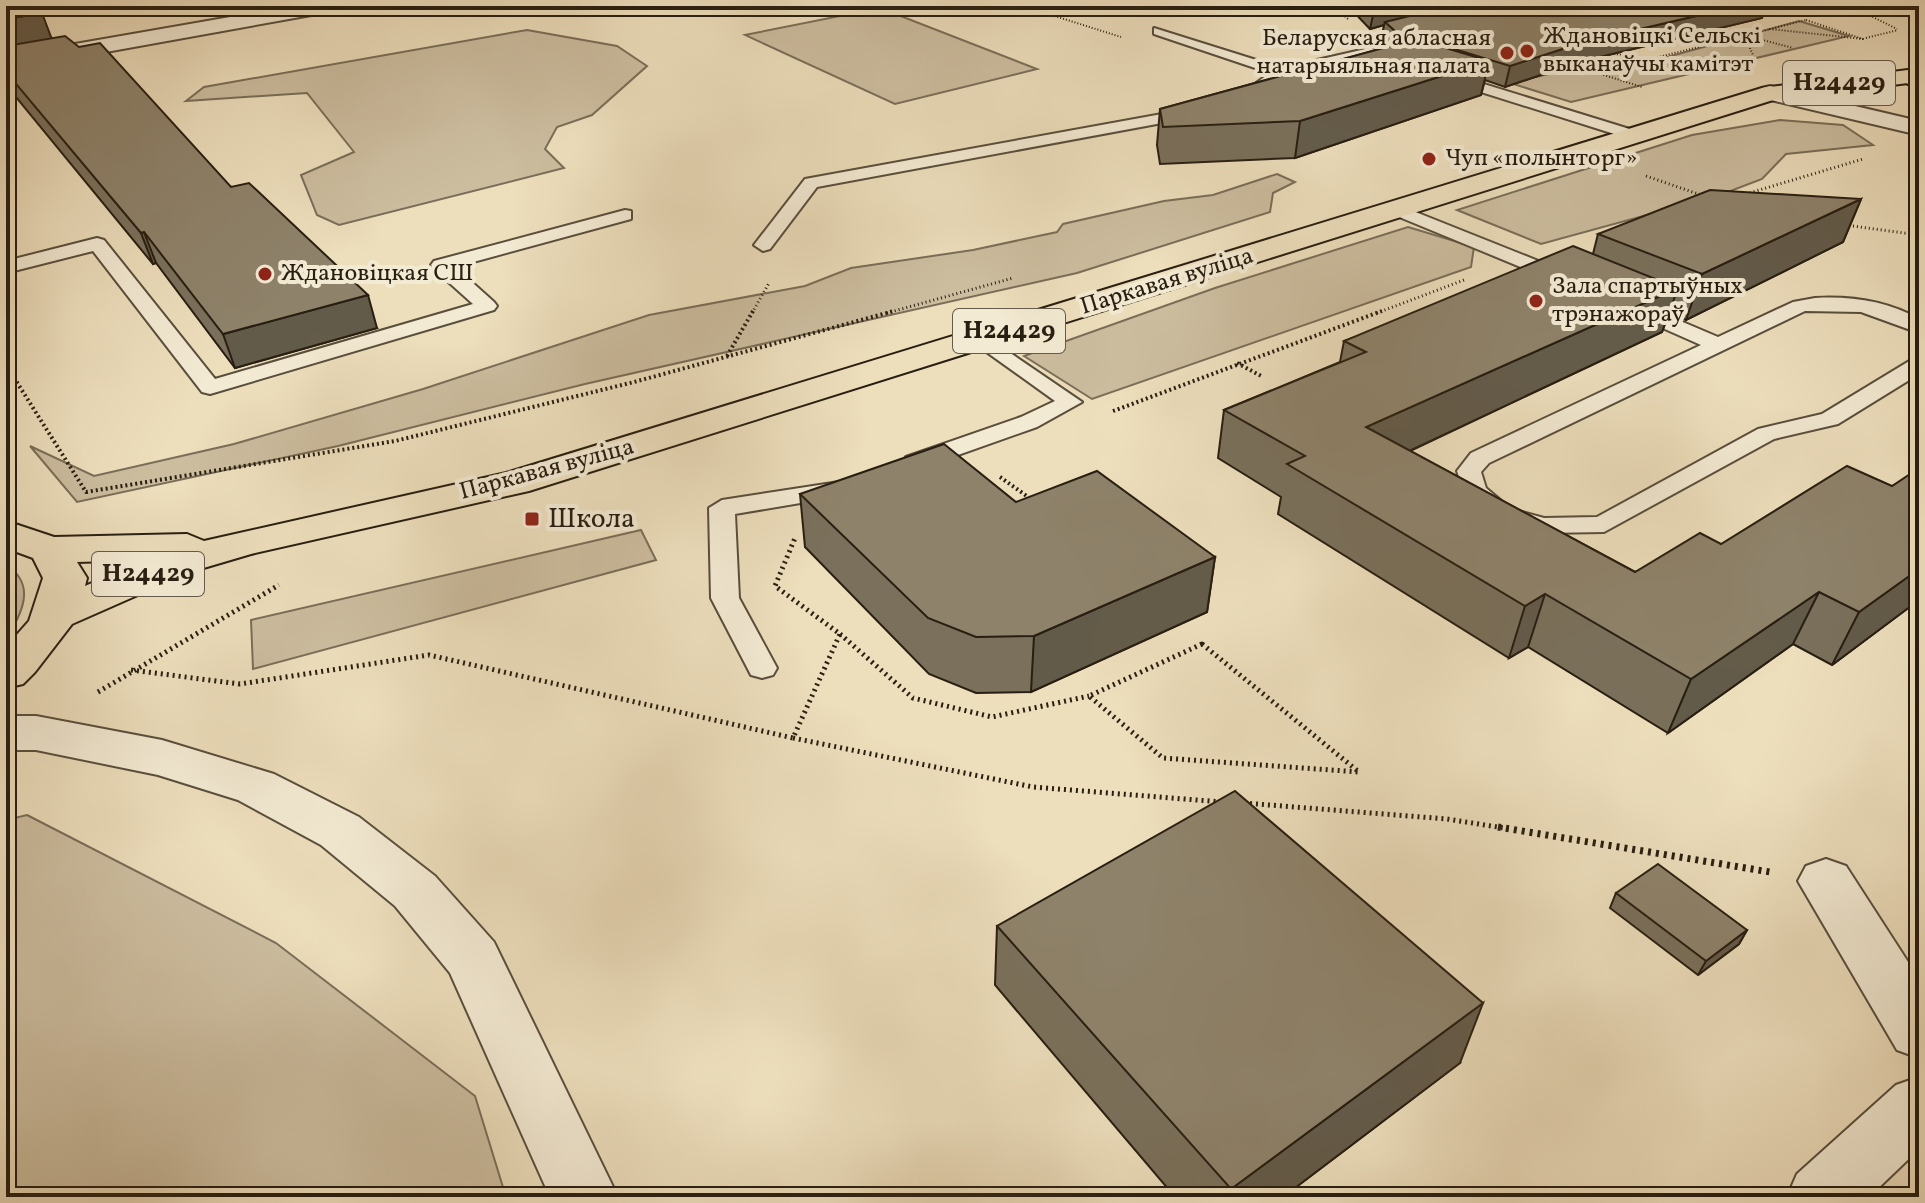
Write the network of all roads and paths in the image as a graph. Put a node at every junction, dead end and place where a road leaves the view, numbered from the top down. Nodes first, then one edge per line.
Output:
1 (328, 6) edge
2 (1851, 6) edge
3 (1770, 29) junction
4 (1159, 31) dead end
5 (1744, 35) junction
6 (1863, 39) junction
7 (1838, 46) dead end
8 (1800, 49) dead end
9 (1597, 50) edge
10 (1655, 58) junction
11 (6, 63) edge
12 (1569, 64) edge
13 (1730, 65) dead end
14 (1584, 69) junction
15 (1281, 72) junction
16 (1558, 75) edge
17 (1709, 75) dead end
18 (1915, 76) edge
19 (1765, 80) junction
20 (1653, 90) dead end
21 (1919, 128) edge
22 (1630, 134) junction
23 (1866, 158) dead end
24 (1736, 198) edge
25 (1398, 210) junction
26 (625, 215) dead end
27 (1838, 224) edge
28 (1919, 235) edge
29 (763, 245) dead end
30 (1521, 259) junction
31 (6, 267) edge
32 (1023, 275) dead end
33 (1578, 284) edge
34 (1606, 296) edge
35 (1919, 327) edge
36 (981, 339) junction
37 (1719, 345) junction
38 (1237, 363) junction
39 (6, 365) edge
40 (1919, 365) edge
41 (1263, 377) dead end
42 (1104, 414) dead end
43 (937, 453) junction
44 (995, 467) dead end
45 (894, 470) edge
46 (953, 479) edge
47 (865, 482) edge
48 (1043, 508) edge
49 (800, 525) edge
50 (19, 536) edge
51 (241, 544) junction
52 (292, 578) dead end
53 (58, 614) junction
54 (840, 634) junction
55 (762, 668) dead end
56 (6, 673) edge
57 (1089, 696) junction
58 (16, 721) edge
59 (793, 738) junction
60 (1224, 802) edge
61 (1240, 803) edge
62 (1826, 881) joint
63 (1919, 1031) edge
64 (1919, 1106) edge
65 (584, 1197) edge
66 (1821, 1197) edge

1 - 11 street
2 - 6 path
3 - 5 path
3 - 6 path
3 - 6 path
4 - 15 lane
5 - 8 path
5 - 10 path
5 - 19 path
6 - 7 path
9 - 10 path
10 - 13 path
10 - 14 path
10 - 17 path
12 - 14 path
14 - 16 path
14 - 20 path
15 - 22 lane
15 - 29 lane
18 - 19 main road, Паркавая вуліца / Н24429
19 - 21 street
19 - 22 main road, Паркавая вуліца / Н24429
22 - 25 main road, Паркавая вуліца / Н24429
23 - 24 path
25 - 30 lane
25 - 36 main road, Паркавая вуліца / Н24429
26 - 31 lane
27 - 28 path
30 - 33 lane
30 - 38 path
32 - 39 path
34 - 37 lane
35 - 37 lane
36 - 43 lane
36 - 51 main road, Паркавая вуліца / Н24429
37 - 40 lane
38 - 41 path
38 - 42 path
43 - 45 lane
43 - 46 lane
44 - 48 path
47 - 55 lane
49 - 54 path
50 - 51 main road, Паркавая вуліца / Н24429
50 - 53 main road, Н24429
51 - 53 main road, Паркавая вуліца / Н24429
52 - 59 path
53 - 56 main road, Н24429
54 - 57 path
54 - 59 path
57 - 57 path
58 - 65 street
59 - 60 path
61 - 62 path
62 - 63 street
64 - 66 street

